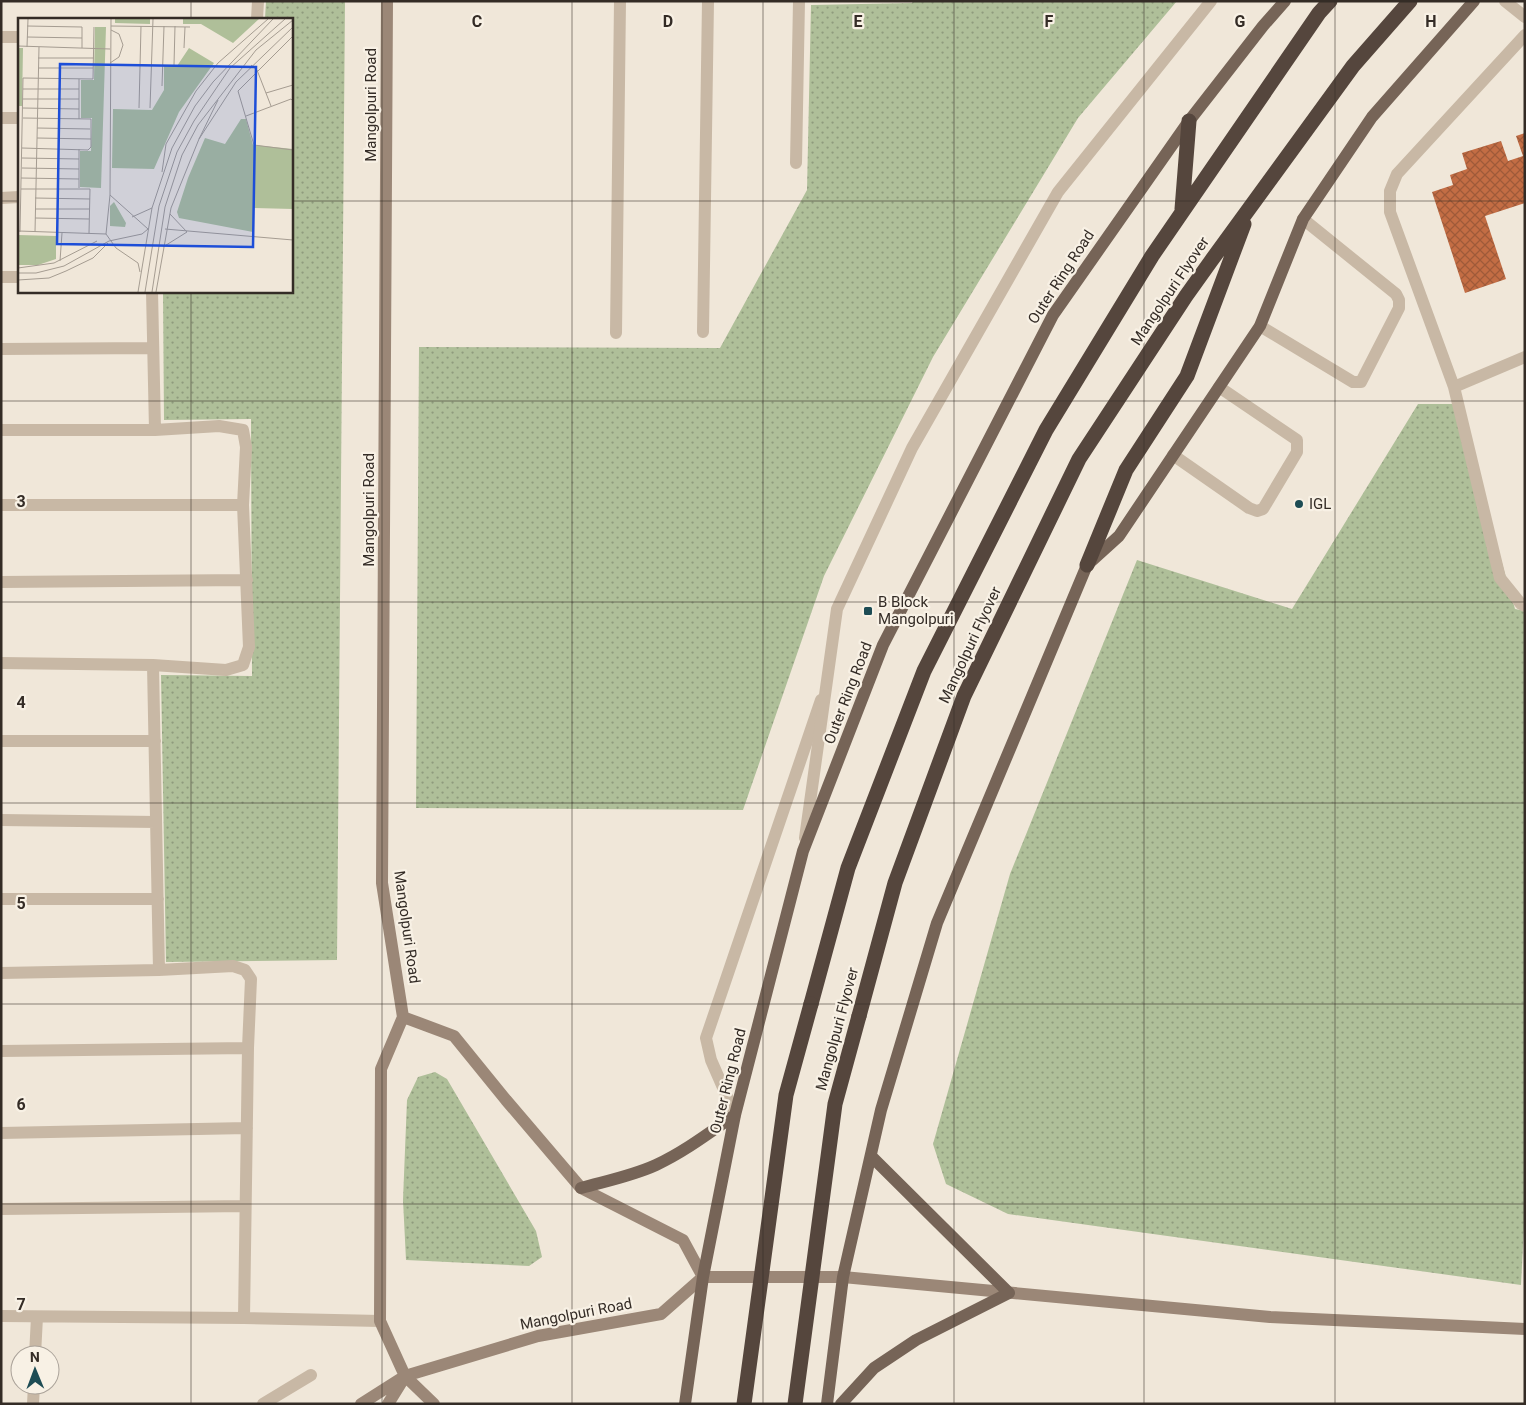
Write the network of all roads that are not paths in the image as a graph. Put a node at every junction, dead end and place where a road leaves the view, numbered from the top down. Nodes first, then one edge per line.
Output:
1 (258, 1) edge
2 (387, 1) edge
3 (620, 1) edge
4 (708, 1) edge
5 (799, 1) edge
6 (1211, 1) edge
7 (1285, 1) edge
8 (1330, 1) edge
9 (1410, 1) edge
10 (1474, 1) edge
11 (1505, 1) edge
12 (258, 18) edge
13 (1525, 18) edge
14 (1525, 35) edge
15 (1, 37) edge
16 (18, 37) edge
17 (1, 118) edge
18 (18, 118) edge
19 (1189, 121) junction
20 (796, 163) dead end
21 (18, 197) edge
22 (1, 198) edge
23 (1251, 206) junction
24 (1182, 210) junction
25 (1303, 219) junction
26 (1, 277) edge
27 (18, 277) edge
28 (152, 292) edge
29 (1260, 326) junction
30 (703, 332) dead end
31 (616, 333) dead end
32 (153, 348) junction
33 (1, 349) edge
34 (1525, 357) edge
35 (1219, 387) junction
36 (1454, 387) junction
37 (1, 430) edge
38 (155, 430) junction
39 (1173, 456) junction
40 (1, 505) edge
41 (243, 505) junction
42 (1087, 565) junction
43 (247, 580) junction
44 (1, 582) edge
45 (1525, 606) edge
46 (1, 663) edge
47 (154, 665) junction
48 (826, 686) junction
49 (1, 741) edge
50 (155, 741) junction
51 (1, 820) edge
52 (156, 822) junction
53 (803, 851) junction
54 (1, 899) edge
55 (158, 899) junction
56 (159, 970) junction
57 (1, 973) edge
58 (403, 1017) junction
59 (248, 1048) junction
60 (1, 1052) edge
61 (735, 1115) junction
62 (247, 1128) junction
63 (1, 1133) edge
64 (871, 1156) junction
65 (581, 1188) junction
66 (246, 1206) junction
67 (1, 1208) edge
68 (703, 1277) junction
69 (843, 1277) junction
70 (1009, 1293) junction
71 (1, 1316) edge
72 (37, 1317) junction
73 (244, 1318) junction
74 (380, 1321) junction
75 (1525, 1329) edge
76 (36, 1345) edge
77 (311, 1374) dead end
78 (405, 1376) junction
79 (263, 1404) edge
80 (361, 1404) edge
81 (388, 1404) edge
82 (434, 1404) edge
83 (685, 1404) edge
84 (744, 1404) edge
85 (795, 1404) edge
86 (827, 1404) edge
87 (841, 1404) edge

1 - 12 street
2 - 58 street, Mangolpuri Road
3 - 31 street
4 - 30 street
5 - 20 street
6 - 48 street
7 - 19 main road, Outer Ring Road
8 - 24 highway, Mangolpuri Flyover
9 - 23 highway, Mangolpuri Flyover
10 - 25 main road
11 - 13 street
14 - 36 street
15 - 16 street
17 - 18 street
19 - 24 highway
19 - 53 main road, Outer Ring Road
21 - 22 street
23 - 42 highway
23 - 85 highway, Mangolpuri Flyover, bridge
24 - 84 highway, Mangolpuri Flyover, bridge
25 - 29 main road
25 - 29 street
26 - 27 street
28 - 32 street
29 - 35 main road
32 - 33 street
32 - 38 street
34 - 36 street
35 - 39 main road
35 - 39 street
36 - 45 street
37 - 38 street
38 - 41 street
39 - 42 main road
40 - 41 street
41 - 43 street
42 - 64 main road
43 - 44 street
43 - 47 street
46 - 47 street
47 - 50 street
48 - 53 street
48 - 61 street
49 - 50 street
50 - 52 street
51 - 52 street
52 - 55 street
53 - 61 main road, Outer Ring Road
54 - 55 street
55 - 56 street
56 - 57 street
56 - 59 street
58 - 65 street
58 - 74 street
59 - 60 street
59 - 62 street
61 - 65 main road
61 - 68 main road, Outer Ring Road
62 - 63 street
62 - 66 street
64 - 69 main road
64 - 70 main road
65 - 68 street
66 - 67 street
66 - 73 street
68 - 69 street
68 - 78 street, Mangolpuri Road
68 - 83 main road, Outer Ring Road
69 - 70 street
69 - 86 main road
70 - 75 street
70 - 87 main road
71 - 72 street
72 - 73 street
72 - 76 street
73 - 74 street
74 - 78 street
77 - 79 street
78 - 80 street, Mangolpuri Road
78 - 81 street
78 - 82 street

